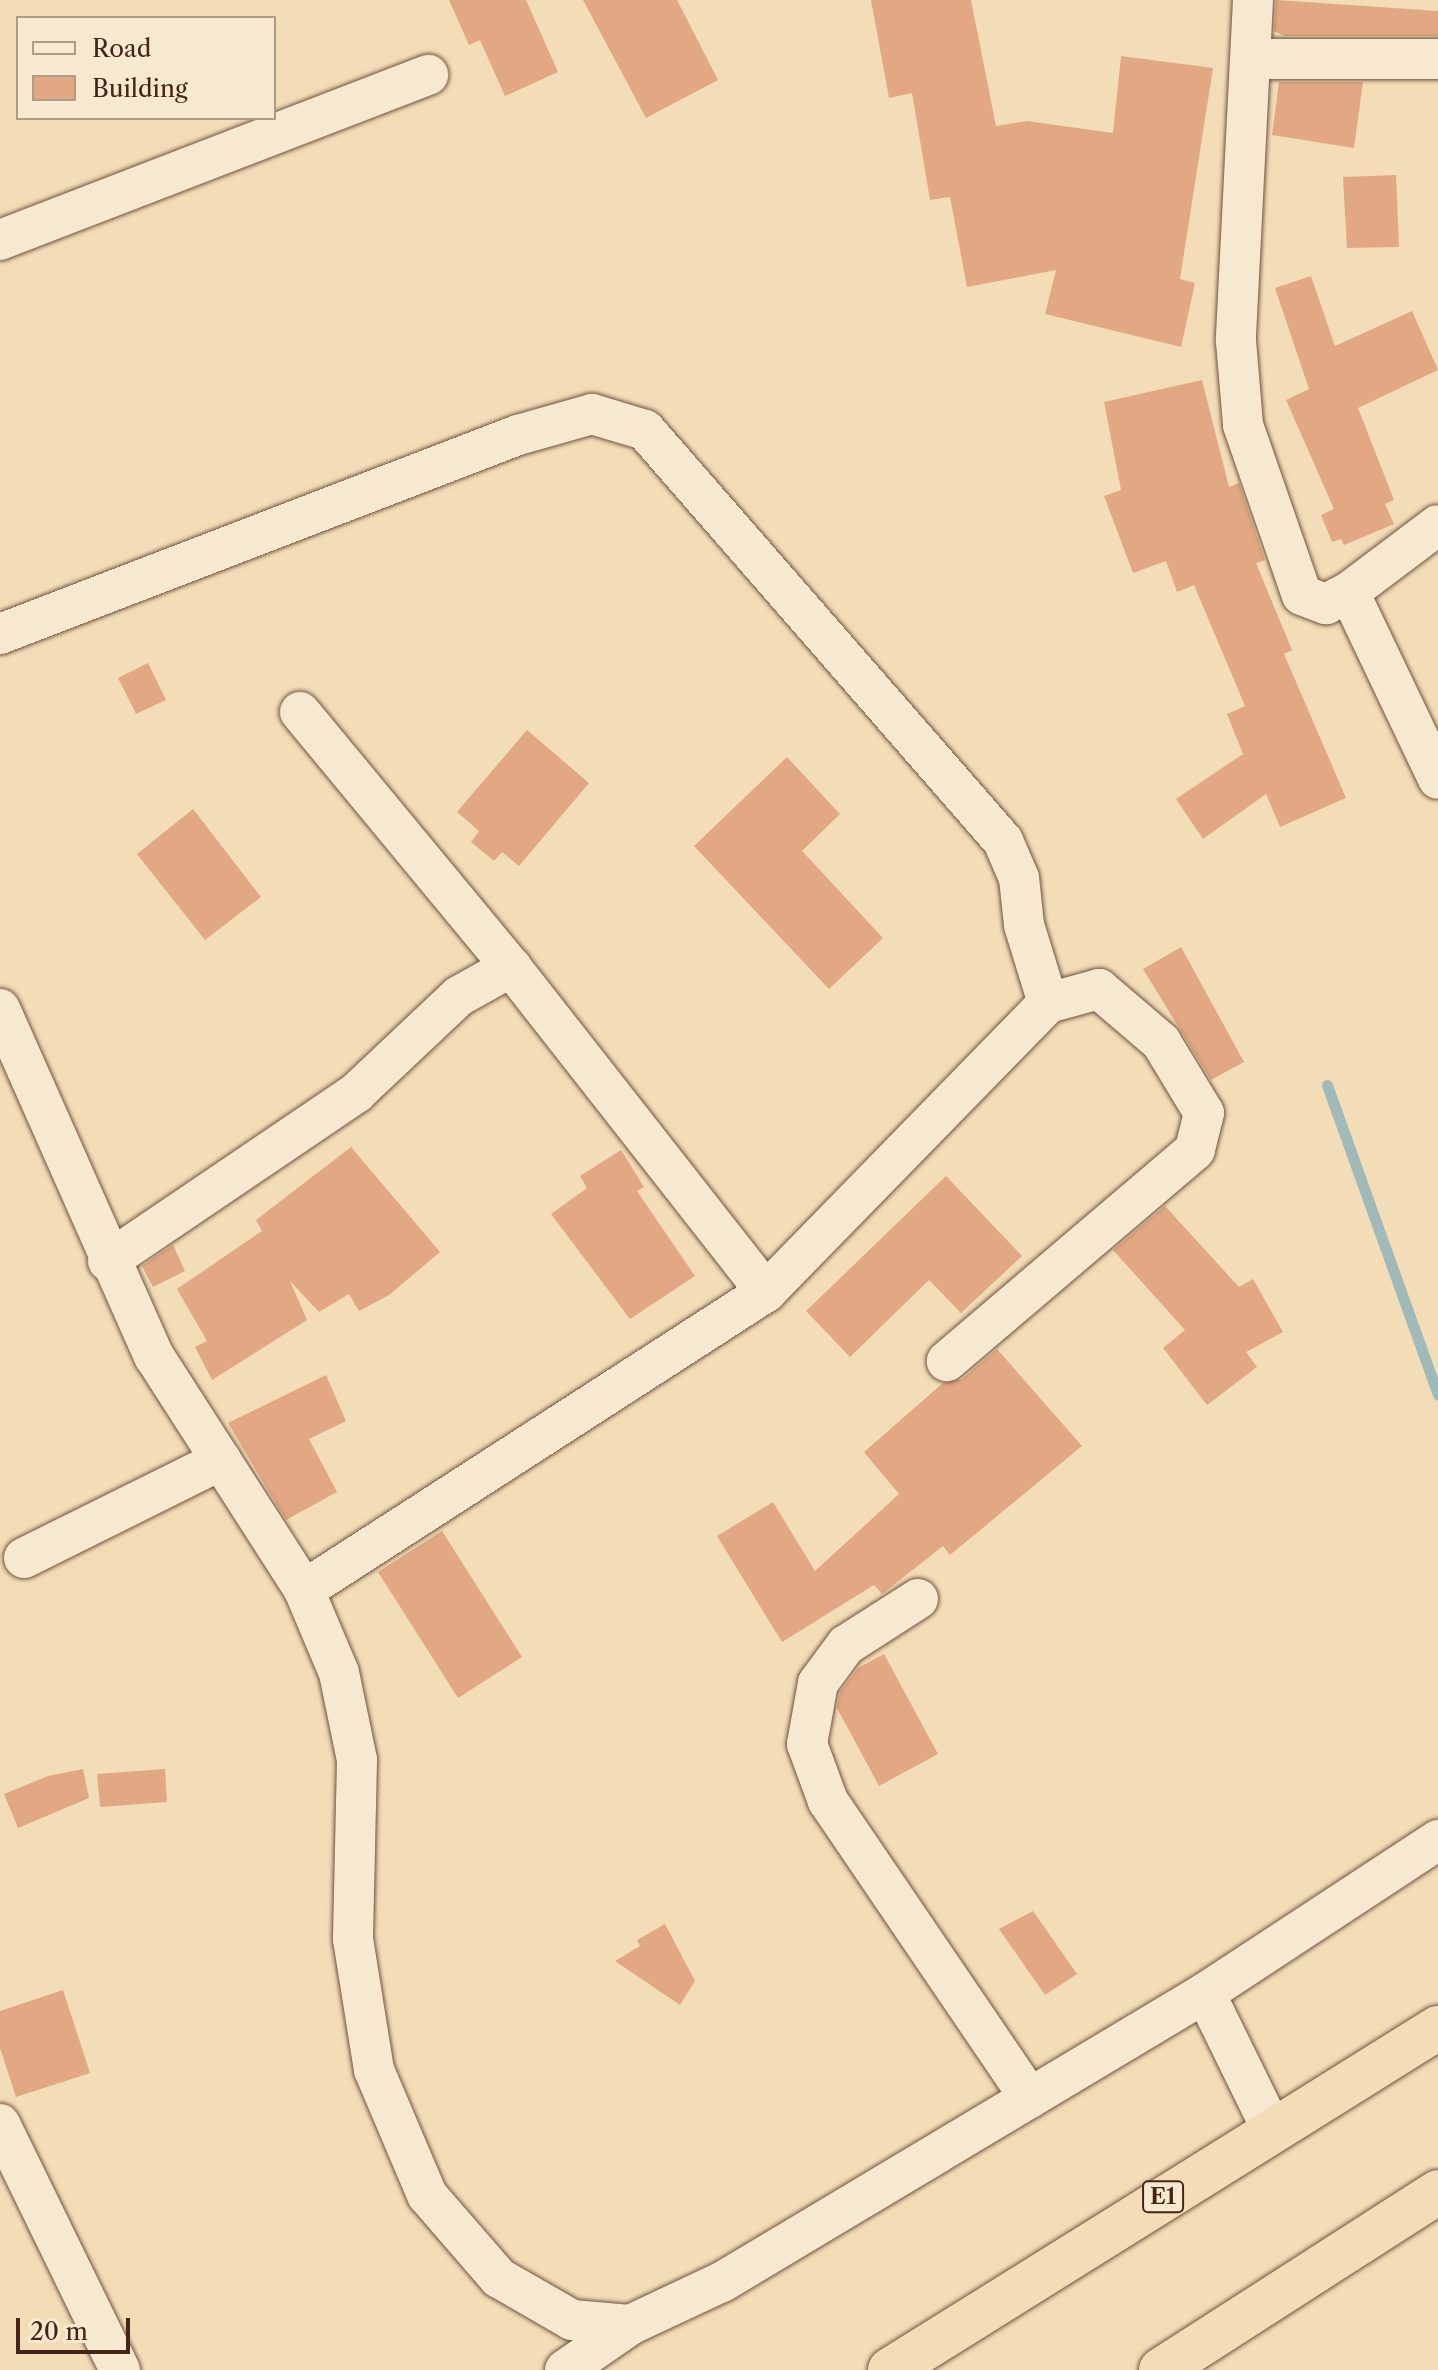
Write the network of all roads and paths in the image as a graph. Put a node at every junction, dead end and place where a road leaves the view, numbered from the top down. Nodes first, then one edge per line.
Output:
1 (1253, 0) edge
2 (1251, 59) junction
3 (1438, 59) edge
4 (428, 75) dead end
5 (0, 240) edge
6 (1438, 525) edge
7 (1349, 592) junction
8 (0, 634) edge
9 (300, 712) dead end
10 (1438, 779) edge
11 (511, 967) junction
12 (1048, 1003) junction
13 (3, 1025) edge
14 (108, 1261) junction
15 (766, 1292) junction
16 (947, 1361) dead end
17 (221, 1460) junction
18 (24, 1558) dead end
19 (304, 1590) junction
20 (918, 1599) dead end
21 (1438, 1840) edge
22 (1205, 1993) junction
23 (1438, 2028) edge
24 (1030, 2098) junction
25 (0, 2124) edge
26 (1271, 2128) junction
27 (1438, 2192) edge
28 (630, 2325) junction
29 (120, 2370) edge
30 (565, 2370) edge
31 (890, 2370) edge
32 (1161, 2370) edge

1 - 2 street
2 - 3 street
2 - 7 street
4 - 5 street
6 - 7 street
7 - 10 street
8 - 12 street
9 - 11 street
11 - 14 street
11 - 15 street
12 - 15 street
12 - 16 street
13 - 14 street
14 - 17 street
15 - 19 street
17 - 18 street
17 - 19 street
19 - 28 street
20 - 24 street
21 - 22 street
22 - 24 street
22 - 26 street
23 - 26 highway, E1
24 - 28 street
25 - 29 street
26 - 31 highway, E1
27 - 32 highway
28 - 30 street

